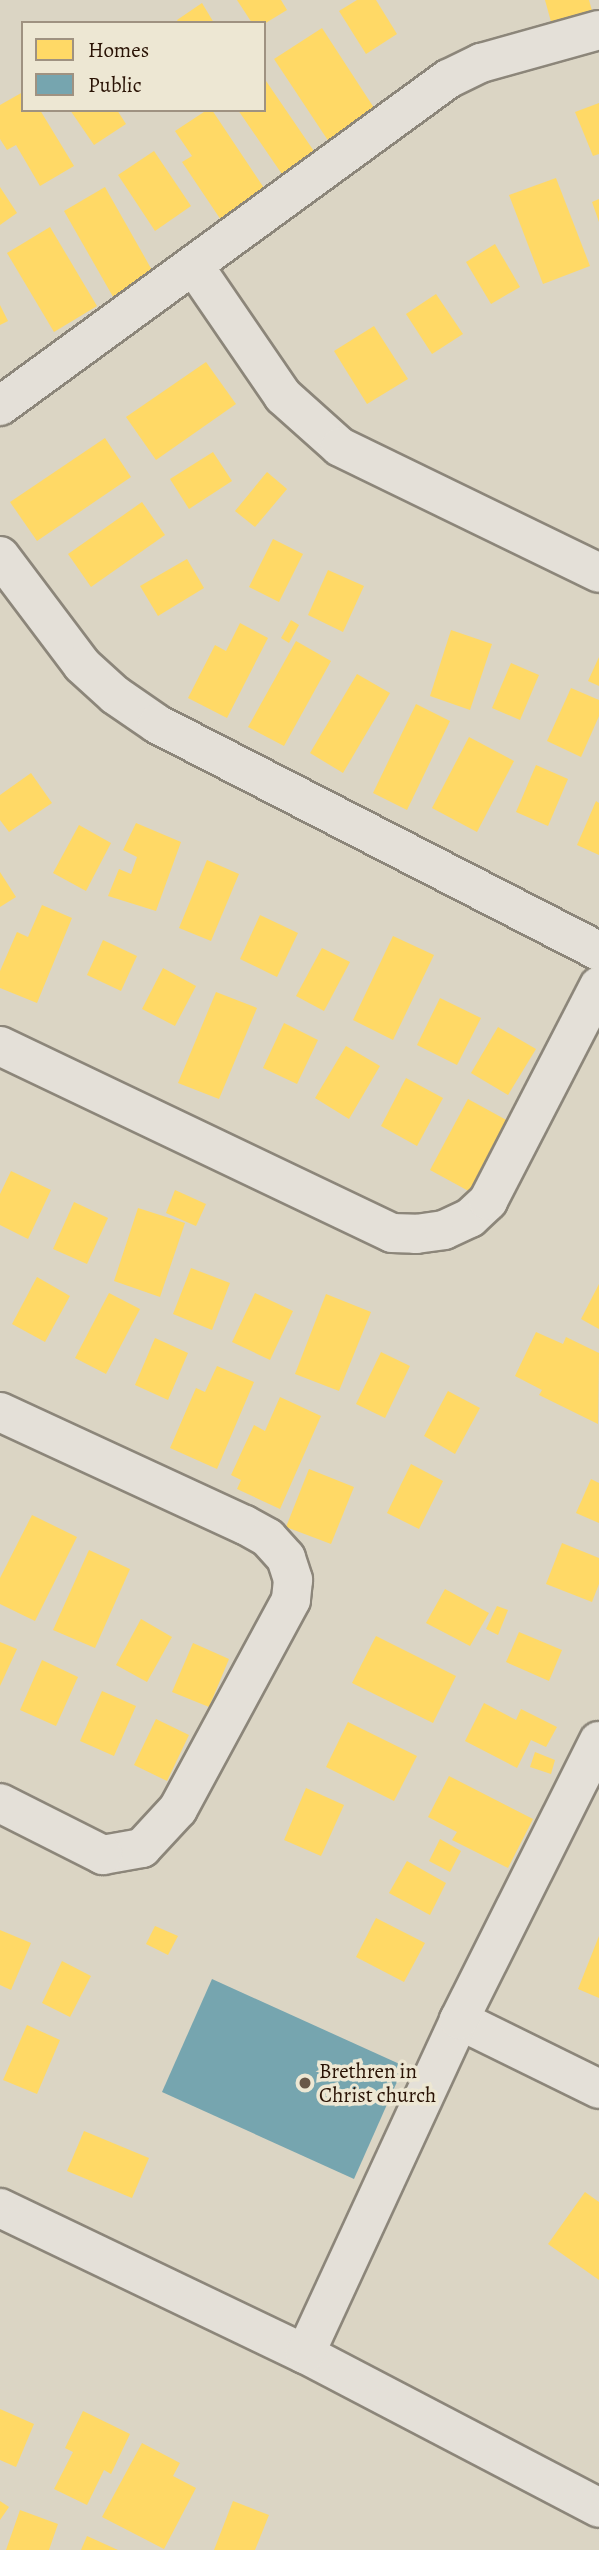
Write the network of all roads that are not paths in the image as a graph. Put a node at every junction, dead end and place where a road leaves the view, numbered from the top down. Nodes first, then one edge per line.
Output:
1 (599, 30) edge
2 (194, 265) junction
3 (0, 406) edge
4 (0, 555) edge
5 (599, 573) edge
6 (599, 950) edge
7 (599, 986) edge
8 (0, 1046) edge
9 (0, 1412) edge
10 (599, 1741) edge
11 (0, 1803) edge
12 (459, 2020) junction
13 (599, 2089) edge
14 (0, 2208) edge
15 (305, 2354) junction
16 (599, 2508) edge

1 - 2 street
2 - 3 street
2 - 5 street
4 - 6 street
7 - 8 street
9 - 11 street
10 - 12 street
12 - 13 street
12 - 15 street
14 - 15 street
15 - 16 street

